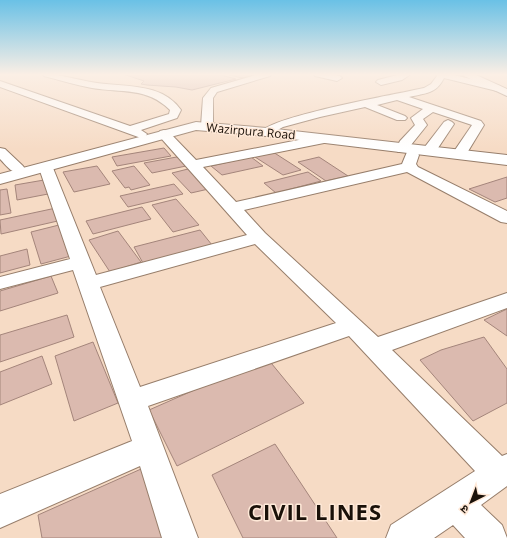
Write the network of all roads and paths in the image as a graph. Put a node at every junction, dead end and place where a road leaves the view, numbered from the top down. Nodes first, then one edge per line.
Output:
1 (42, 99) edge
2 (163, 99) edge
3 (208, 99) edge
4 (388, 99) edge
5 (405, 99) edge
6 (366, 104) junction
7 (432, 108) junction
8 (402, 118) dead end
9 (448, 124) dead end
10 (207, 125) junction
11 (129, 130) junction
12 (269, 130) junction
13 (164, 134) junction
14 (145, 136) junction
15 (324, 139) junction
16 (409, 147) junction
17 (431, 149) junction
18 (462, 150) junction
19 (0, 152) edge
20 (507, 155) edge
21 (507, 160) edge
22 (194, 165) junction
23 (410, 167) junction
24 (46, 168) junction
25 (18, 169) junction
26 (0, 174) edge
27 (0, 179) edge
28 (233, 208) junction
29 (507, 218) edge
30 (259, 237) junction
31 (85, 272) junction
32 (0, 283) edge
33 (507, 300) edge
34 (353, 326) junction
35 (374, 347) junction
36 (131, 401) junction
37 (149, 448) junction
38 (503, 471) edge
39 (455, 503) junction
40 (0, 511) edge
41 (180, 538) edge
42 (404, 538) edge
43 (489, 538) edge

1 - 11 street
2 - 11 street
3 - 10 street
4 - 6 street
5 - 7 street
6 - 8 street
6 - 12 street
7 - 16 street
7 - 18 street
9 - 17 street
10 - 12 main road, Wazirpura Road
10 - 13 main road, Wazirpura Road
10 - 14 main road, Wazirpura Road
11 - 14 street
12 - 15 main road, Wazirpura Road
12 - 16 main road, Wazirpura Road
13 - 22 street
13 - 24 main road, Wazirpura Road
14 - 25 main road, Wazirpura Road
15 - 16 main road, Wazirpura Road
15 - 22 street
16 - 17 main road, Wazirpura Road
16 - 23 street
17 - 18 main road, Wazirpura Road
17 - 21 main road, Wazirpura Road
18 - 20 main road, Wazirpura Road
19 - 25 street
22 - 28 street
23 - 28 street
23 - 29 street
24 - 27 main road, Wazirpura Road
24 - 31 street
25 - 26 main road, Wazirpura Road
28 - 30 street
30 - 31 street
30 - 34 street
31 - 32 street
31 - 36 street
33 - 35 street
34 - 35 street
34 - 36 street
35 - 38 street
36 - 37 street
37 - 40 street
37 - 41 street
38 - 39 street
39 - 42 street
39 - 43 street

